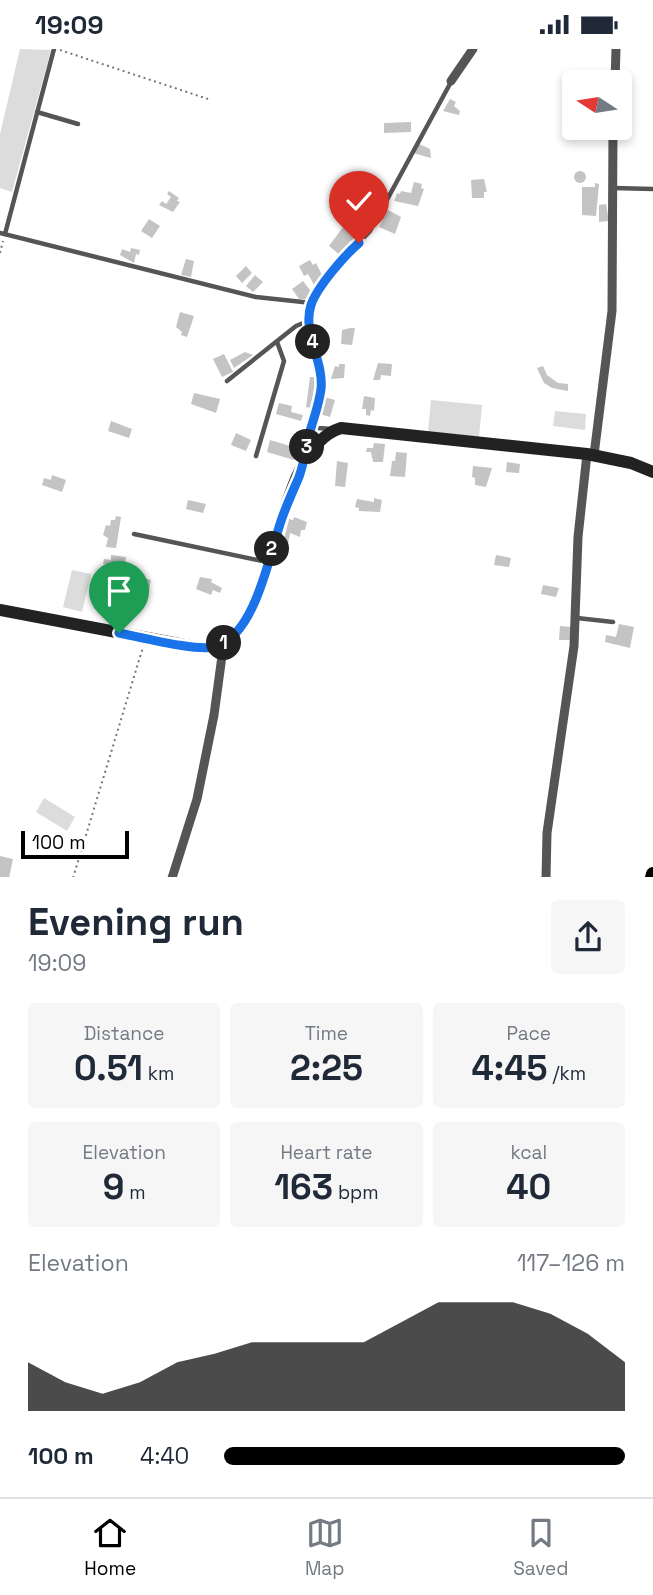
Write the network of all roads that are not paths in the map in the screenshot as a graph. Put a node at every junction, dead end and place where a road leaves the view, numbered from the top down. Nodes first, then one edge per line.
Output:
1 (56, 49) edge
2 (473, 49) edge
3 (616, 49) edge
4 (615, 70) edge
5 (451, 81) joint
6 (37, 112) junction
7 (78, 124) dead end
8 (613, 140) edge
9 (612, 188) junction
10 (653, 189) edge
11 (3, 233) edge
12 (312, 303) junction
13 (308, 321) junction
14 (277, 342) junction
15 (227, 381) dead end
16 (313, 423) junction
17 (341, 428) junction
18 (590, 454) junction
19 (256, 456) dead end
20 (631, 463) junction
21 (653, 464) edge
22 (653, 472) edge
23 (300, 474) junction
24 (134, 534) dead end
25 (268, 562) junction
26 (0, 610) edge
27 (576, 618) junction
28 (613, 622) dead end
29 (220, 645) junction
30 (172, 877) edge
31 (546, 877) edge

1 - 6 lane
2 - 5 street
3 - 4 street
5 - 12 lane
6 - 7 lane
6 - 11 lane
8 - 9 street
9 - 10 lane
9 - 18 street
11 - 12 lane
12 - 13 lane
13 - 14 lane
13 - 16 lane
14 - 15 lane
14 - 19 lane
16 - 17 lane
16 - 23 lane
17 - 18 main road
17 - 23 main road
18 - 20 main road
18 - 27 street
20 - 21 main road
20 - 22 main road
23 - 25 main road
24 - 25 lane
25 - 29 main road
26 - 29 main road
27 - 28 lane
27 - 31 street
29 - 30 street

